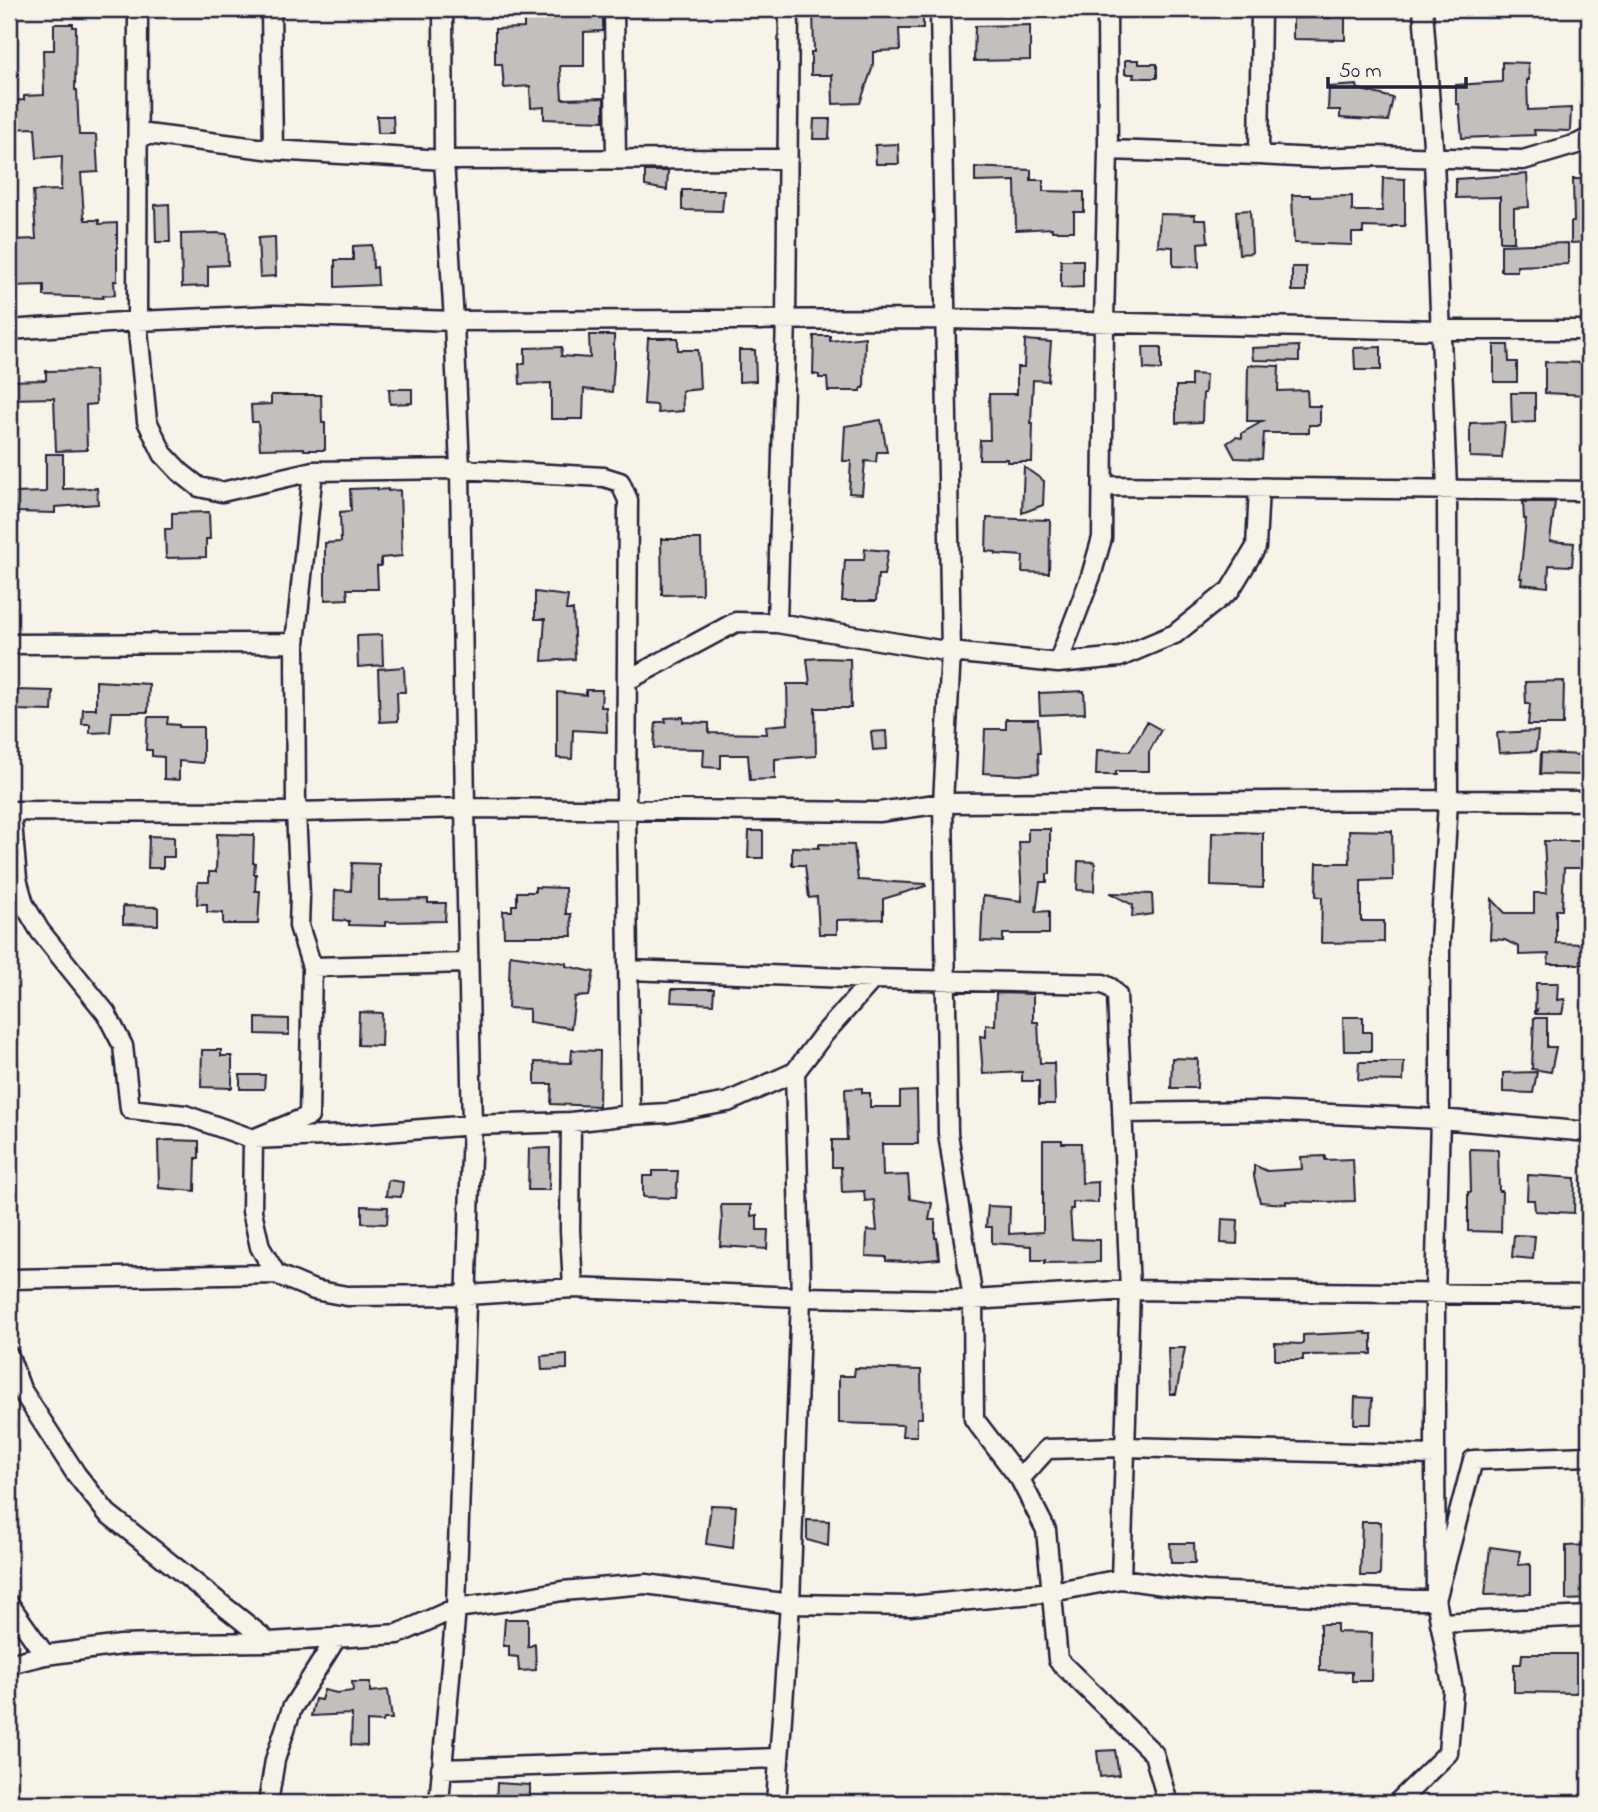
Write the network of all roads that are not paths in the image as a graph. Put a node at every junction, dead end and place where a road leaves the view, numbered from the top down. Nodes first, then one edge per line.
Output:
1 (138, 9) edge
2 (271, 9) edge
3 (443, 9) edge
4 (614, 9) edge
5 (789, 9) edge
6 (940, 9) edge
7 (1107, 9) edge
8 (1261, 9) edge
9 (1423, 9) edge
10 (139, 133) junction
11 (1589, 138) edge
12 (273, 150) junction
13 (1108, 150) junction
14 (1259, 155) junction
15 (616, 159) junction
16 (788, 159) junction
17 (1434, 159) junction
18 (444, 160) junction
19 (786, 319) junction
20 (946, 319) junction
21 (137, 321) junction
22 (454, 321) junction
23 (1104, 322) junction
24 (9, 330) edge
25 (1442, 330) junction
26 (1589, 330) edge
27 (460, 469) junction
28 (313, 471) junction
29 (1103, 486) junction
30 (1259, 488) junction
31 (1447, 489) junction
32 (1589, 491) edge
33 (777, 623) junction
34 (295, 643) junction
35 (9, 644) edge
36 (951, 652) junction
37 (1058, 663) junction
38 (628, 680) junction
39 (1448, 800) junction
40 (1589, 801) edge
41 (943, 803) junction
42 (465, 808) junction
43 (626, 810) junction
44 (10, 811) edge
45 (296, 812) junction
46 (468, 963) junction
47 (312, 967) junction
48 (629, 970) junction
49 (873, 979) junction
50 (946, 981) junction
51 (794, 1072) junction
52 (1122, 1113) junction
53 (630, 1115) junction
54 (1440, 1119) junction
55 (571, 1122) junction
56 (472, 1125) junction
57 (1589, 1132) edge
58 (253, 1139) junction
59 (276, 1274) junction
60 (9, 1279) edge
61 (572, 1288) junction
62 (1130, 1290) junction
63 (1435, 1294) junction
64 (467, 1295) junction
65 (1589, 1295) edge
66 (801, 1297) junction
67 (973, 1300) junction
68 (9, 1356) edge
69 (1125, 1447) junction
70 (1435, 1455) junction
71 (1589, 1456) edge
72 (1020, 1479) junction
73 (1121, 1579) junction
74 (1052, 1592) junction
75 (1436, 1600) junction
76 (9, 1604) edge
77 (790, 1605) junction
78 (456, 1608) junction
79 (1589, 1616) edge
80 (1440, 1623) junction
81 (337, 1637) junction
82 (269, 1642) junction
83 (45, 1655) junction
84 (9, 1664) edge
85 (778, 1758) junction
86 (442, 1769) junction
87 (268, 1803) edge
88 (439, 1803) edge
89 (776, 1803) edge
90 (1168, 1803) edge
91 (1397, 1803) edge

1 - 10 street
2 - 12 street
3 - 18 street
4 - 15 street
5 - 16 street
6 - 20 street
7 - 13 street
8 - 14 street
9 - 17 street
10 - 12 street
10 - 21 street
11 - 17 street
12 - 18 street
13 - 14 street
13 - 23 street
14 - 17 street
15 - 16 street
15 - 18 street
16 - 19 street
17 - 25 street
18 - 22 street
19 - 20 street
19 - 22 street
19 - 33 street
20 - 23 street
20 - 36 street
21 - 22 street
21 - 24 street
21 - 28 street
22 - 27 street
23 - 25 street
23 - 29 street
25 - 26 street
25 - 31 street
27 - 28 street
27 - 38 street
27 - 42 street
28 - 34 street
29 - 30 street
29 - 37 street
30 - 31 street
30 - 37 street
31 - 32 street
31 - 39 street
33 - 36 street
33 - 38 street
34 - 35 street
34 - 45 street
36 - 37 street
36 - 41 street
38 - 43 street
39 - 40 street
39 - 41 street
39 - 54 street
41 - 43 street
41 - 50 street
42 - 43 street
42 - 45 street
42 - 46 street
43 - 48 street
44 - 45 street
44 - 58 street
45 - 47 street
46 - 47 street
46 - 56 street
47 - 58 street
48 - 49 street
48 - 53 street
49 - 50 street
49 - 51 street
50 - 52 street
50 - 67 street
51 - 53 street
51 - 66 street
52 - 54 street
52 - 62 street
53 - 55 street
54 - 57 street
54 - 63 street
55 - 56 street
55 - 61 street
56 - 58 street
56 - 64 street
58 - 59 street
59 - 60 street
59 - 64 street
61 - 64 street
61 - 66 street
62 - 63 street
62 - 67 street
62 - 69 street
63 - 65 street
63 - 70 street
64 - 78 street
66 - 67 street
66 - 77 street
67 - 72 street
68 - 82 street
69 - 70 street
69 - 72 street
69 - 73 street
70 - 75 street
71 - 75 street
72 - 74 street
73 - 74 street
73 - 75 street
74 - 77 street
74 - 90 street
75 - 80 street
76 - 83 street
77 - 78 street
77 - 85 street
78 - 81 street
78 - 86 street
79 - 80 street
80 - 91 street
81 - 82 street
81 - 87 street
82 - 83 street
83 - 84 street
85 - 86 street
85 - 89 street
86 - 88 street

